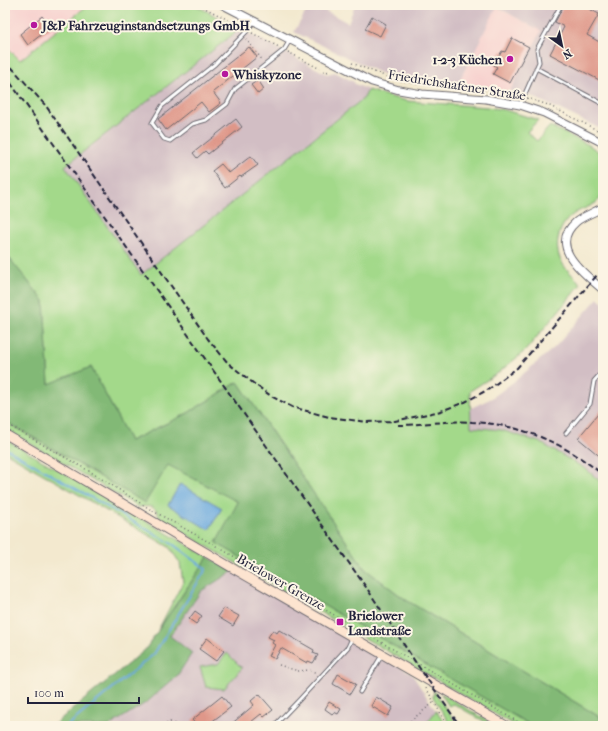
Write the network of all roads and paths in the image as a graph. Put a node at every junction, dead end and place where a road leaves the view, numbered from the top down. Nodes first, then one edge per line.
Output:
1 (224, 5) edge
2 (561, 5) edge
3 (254, 21) junction
4 (243, 35) junction
5 (291, 40) junction
6 (348, 61) dead end
7 (266, 64) junction
8 (536, 68) junction
9 (523, 96) junction
10 (603, 104) edge
11 (520, 105) junction
12 (603, 133) edge
13 (602, 141) edge
14 (603, 207) edge
15 (603, 290) edge
16 (603, 371) edge
17 (5, 423) edge
18 (566, 433) dead end
19 (5, 434) edge
20 (353, 637) junction
21 (383, 654) junction
22 (279, 664) dead end
23 (322, 675) junction
24 (424, 686) dead end
25 (360, 692) dead end
26 (434, 703) junction
27 (163, 726) edge
28 (181, 726) edge
29 (274, 726) edge
30 (404, 726) edge
31 (448, 726) edge
32 (507, 726) edge
33 (525, 726) edge

1 - 3 street, Friedrichshafener Straße
2 - 8 lane
3 - 4 lane
3 - 5 street, Friedrichshafener Straße
4 - 7 path
4 - 7 lane
5 - 7 lane
5 - 11 street, Friedrichshafener Straße
6 - 9 path
8 - 9 lane
8 - 10 lane
9 - 11 lane
9 - 12 path
11 - 13 street, Friedrichshafener Straße
14 - 15 street
16 - 18 lane
17 - 33 path
19 - 20 main road, Brielower Grenze
20 - 21 main road, Brielower Grenze
20 - 23 lane
21 - 25 lane
21 - 32 main road, Brielower Grenze
22 - 23 path
23 - 29 lane
24 - 26 path
26 - 30 path
26 - 31 path
27 - 28 path

